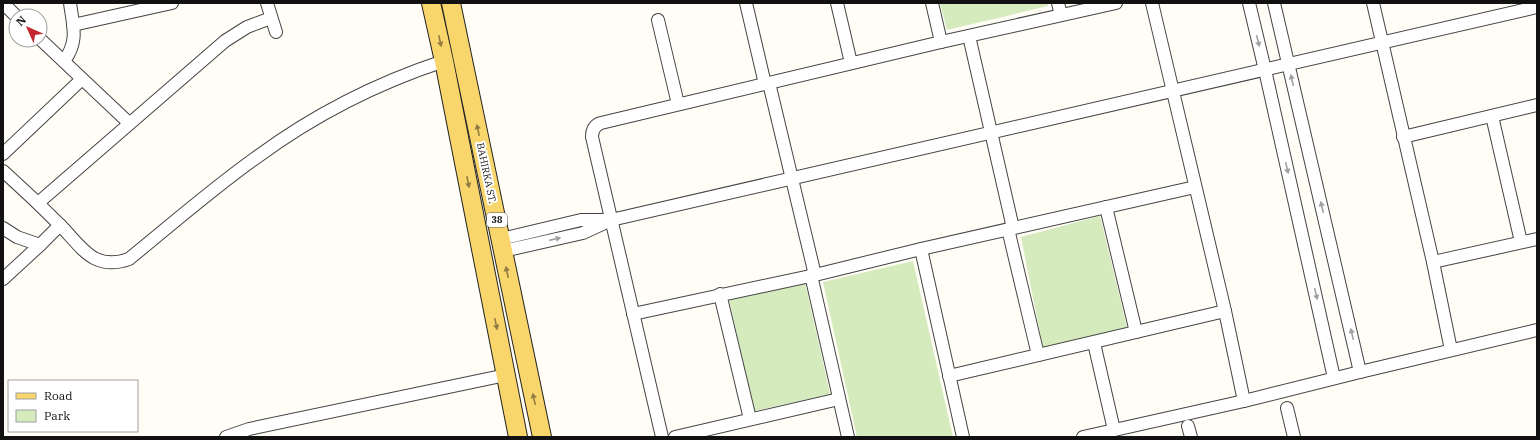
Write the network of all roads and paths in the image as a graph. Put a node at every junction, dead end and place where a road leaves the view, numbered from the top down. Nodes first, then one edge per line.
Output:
1 (70, 3) edge
2 (170, 3) edge
3 (267, 3) edge
4 (431, 3) edge
5 (451, 3) edge
6 (746, 3) edge
7 (837, 3) edge
8 (932, 3) edge
9 (1058, 3) edge
10 (1116, 3) edge
11 (1152, 3) edge
12 (1249, 3) edge
13 (1274, 3) edge
14 (1373, 3) edge
15 (1537, 7) edge
16 (1061, 15) junction
17 (271, 18) junction
18 (658, 20) dead end
19 (73, 25) junction
20 (276, 32) dead end
21 (969, 36) junction
22 (941, 42) junction
23 (1382, 42) junction
24 (48, 46) edge
25 (444, 60) junction
26 (64, 61) junction
27 (851, 64) junction
28 (1289, 64) junction
29 (1265, 70) junction
30 (82, 79) junction
31 (767, 83) junction
32 (1173, 91) junction
33 (678, 104) junction
34 (1537, 105) edge
35 (1492, 116) junction
36 (129, 123) junction
37 (991, 133) junction
38 (1403, 137) junction
39 (3, 154) edge
40 (3, 171) edge
41 (793, 177) junction
42 (1194, 187) junction
43 (38, 203) junction
44 (1106, 207) junction
45 (611, 220) junction
46 (60, 225) junction
47 (3, 228) edge
48 (1011, 229) junction
49 (1537, 239) edge
50 (1521, 242) junction
51 (40, 245) junction
52 (502, 245) junction
53 (921, 249) junction
54 (1433, 262) junction
55 (813, 275) junction
56 (3, 279) edge
57 (720, 294) junction
58 (1224, 311) junction
59 (633, 314) junction
60 (1537, 330) edge
61 (1136, 332) junction
62 (1094, 342) junction
63 (1451, 350) junction
64 (1038, 355) junction
65 (1360, 372) junction
66 (506, 375) junction
67 (949, 376) junction
68 (1334, 378) junction
69 (839, 399) junction
70 (1244, 401) junction
71 (1287, 408) dead end
72 (750, 419) junction
73 (1114, 430) junction
74 (249, 433) edge
75 (226, 437) edge
76 (518, 437) edge
77 (542, 437) edge
78 (662, 437) edge
79 (675, 437) edge
80 (848, 437) edge
81 (963, 437) edge
82 (1083, 437) edge
83 (1294, 437) edge

1 - 19 street
2 - 19 street
3 - 17 street
4 -> 25 main road, BAHIRKA ST. / 38
52 -> 5 main road, BAHIRKA ST. / 38
6 - 31 street
7 - 27 street
8 - 22 street
9 - 16 street
10 - 16 street
11 - 32 street
12 -> 29 street
13 - 28 street
14 - 23 street
15 - 23 street
16 - 21 street
17 - 20 street
17 - 36 street
18 - 33 street
19 - 26 street
21 - 22 street
21 - 37 street
22 - 27 street
23 - 28 street
23 - 38 street
24 - 26 street
25 - 46 street
25 -> 66 main road, BAHIRKA ST. / 38
26 - 30 street
27 - 31 street
28 - 29 street
65 -> 28 street
29 - 32 street
29 -> 68 street
30 - 36 street
30 - 39 street
31 - 33 street
31 - 41 street
32 - 37 street
32 - 42 street
33 - 45 street
34 - 35 street
35 - 38 street
35 - 50 street
36 - 43 street
37 - 41 street
37 - 48 street
38 - 54 street
40 - 43 street
41 - 45 street
41 - 55 street
42 - 44 street
42 - 58 street
43 - 46 street
44 - 48 street
44 - 61 street
45 - 52 street
45 - 59 street
46 - 51 street
47 - 51 street
48 - 53 street
48 - 64 street
49 - 50 street
50 - 54 street
51 - 56 street
77 -> 52 main road, BAHIRKA ST. / 38
53 - 55 street
53 - 67 street
54 - 63 street
55 - 57 street
55 - 69 street
57 - 59 street
57 - 72 street
58 - 61 street
58 - 70 street
59 - 78 street
60 - 63 street
61 - 62 street
62 - 64 street
62 - 73 street
63 - 65 street
64 - 67 street
65 - 68 street
66 - 74 street
66 - 76 main road, BAHIRKA ST. / 38
67 - 81 street
68 - 70 street
69 - 72 street
69 - 80 street
70 - 73 street
71 - 83 street
72 - 79 street
73 - 82 street
74 - 75 street

